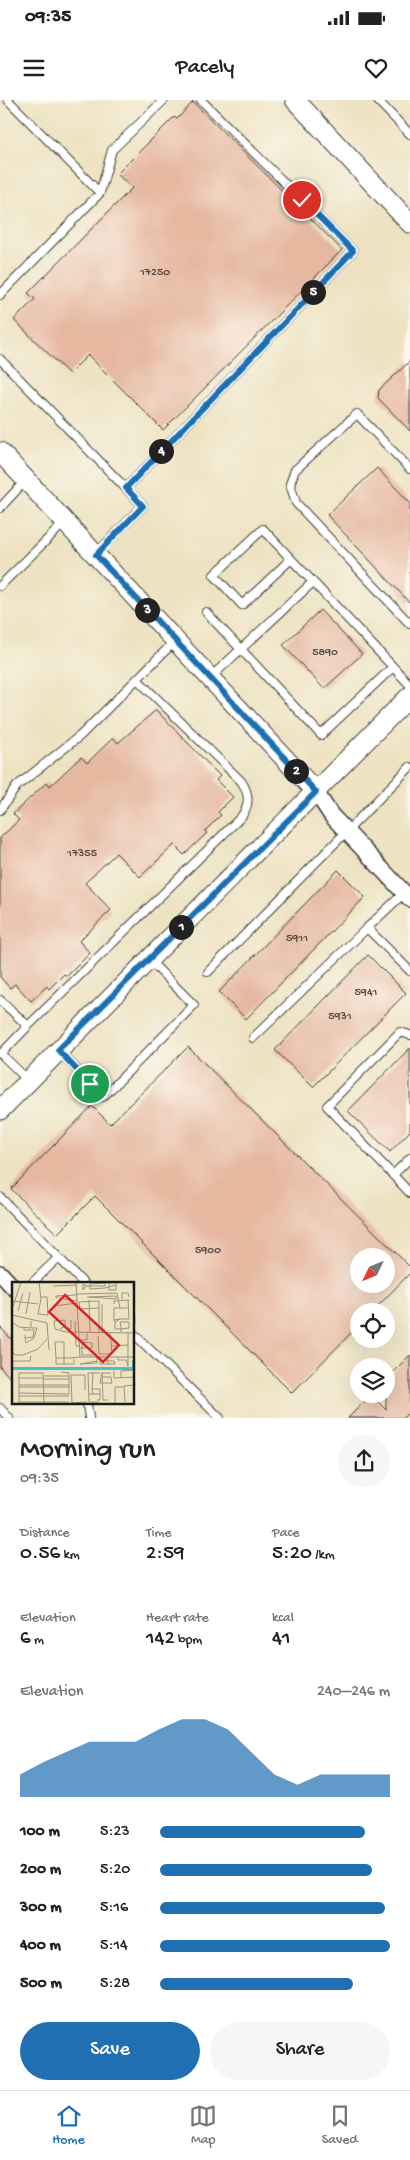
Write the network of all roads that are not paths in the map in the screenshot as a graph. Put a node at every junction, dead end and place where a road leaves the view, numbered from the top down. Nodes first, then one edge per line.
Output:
1 (8, 100) edge
2 (164, 100) edge
3 (201, 100) edge
4 (295, 100) edge
5 (377, 100) edge
6 (410, 134) edge
7 (100, 193) junction
8 (410, 223) edge
9 (0, 295) edge
10 (0, 359) edge
11 (0, 452) edge
12 (410, 469) edge
13 (26, 480) junction
14 (126, 488) junction
15 (0, 508) edge
16 (65, 522) junction
17 (96, 555) junction
18 (292, 559) junction
19 (313, 582) junction
20 (0, 586) edge
21 (206, 612) dead end
22 (410, 624) edge
23 (175, 641) junction
24 (241, 649) junction
25 (393, 667) junction
26 (210, 678) junction
27 (137, 679) junction
28 (410, 685) edge
29 (410, 696) edge
30 (410, 768) edge
31 (316, 792) junction
32 (0, 810) edge
33 (347, 833) junction
34 (407, 896) edge
35 (367, 928) junction
36 (149, 960) junction
37 (410, 971) edge
38 (208, 972) dead end
39 (0, 1000) edge
40 (28, 1026) junction
41 (410, 1035) edge
42 (253, 1038) dead end
43 (58, 1050) junction
44 (0, 1054) edge
45 (29, 1080) junction
46 (0, 1110) edge
47 (410, 1158) edge
48 (393, 1175) junction
49 (410, 1193) edge
50 (0, 1198) edge
51 (58, 1258) junction
52 (0, 1273) edge
53 (33, 1282) edge
54 (82, 1282) edge
55 (12, 1286) edge
56 (135, 1337) edge
57 (87, 1405) edge
58 (0, 1408) edge
59 (9, 1418) edge
60 (89, 1418) edge
61 (220, 1418) edge

1 - 7 lane
2 - 7 lane
3 - 14 lane
4 - 8 street
5 - 6 lane
7 - 9 lane
10 - 14 lane
11 - 13 street
12 - 22 lane
13 - 15 lane
13 - 16 street
14 - 17 lane
16 - 17 street
16 - 20 lane
17 - 23 street
18 - 18 lane
18 - 19 lane
19 - 24 lane
19 - 25 lane
21 - 24 lane
23 - 26 street
23 - 27 lane
24 - 25 lane
24 - 26 lane
25 - 28 lane
26 - 31 street
27 - 32 lane
27 - 40 lane
29 - 31 street
30 - 33 lane
31 - 33 street
31 - 36 street
33 - 34 street
33 - 38 lane
34 - 35 lane
35 - 37 lane
35 - 42 lane
36 - 43 street
36 - 43 lane
39 - 40 lane
40 - 44 lane
41 - 48 lane
43 - 45 street
44 - 45 lane
45 - 46 street
47 - 48 lane
48 - 49 lane
50 - 51 lane
51 - 53 lane
51 - 54 lane
52 - 55 street
56 - 61 lane
57 - 60 lane
58 - 59 lane

